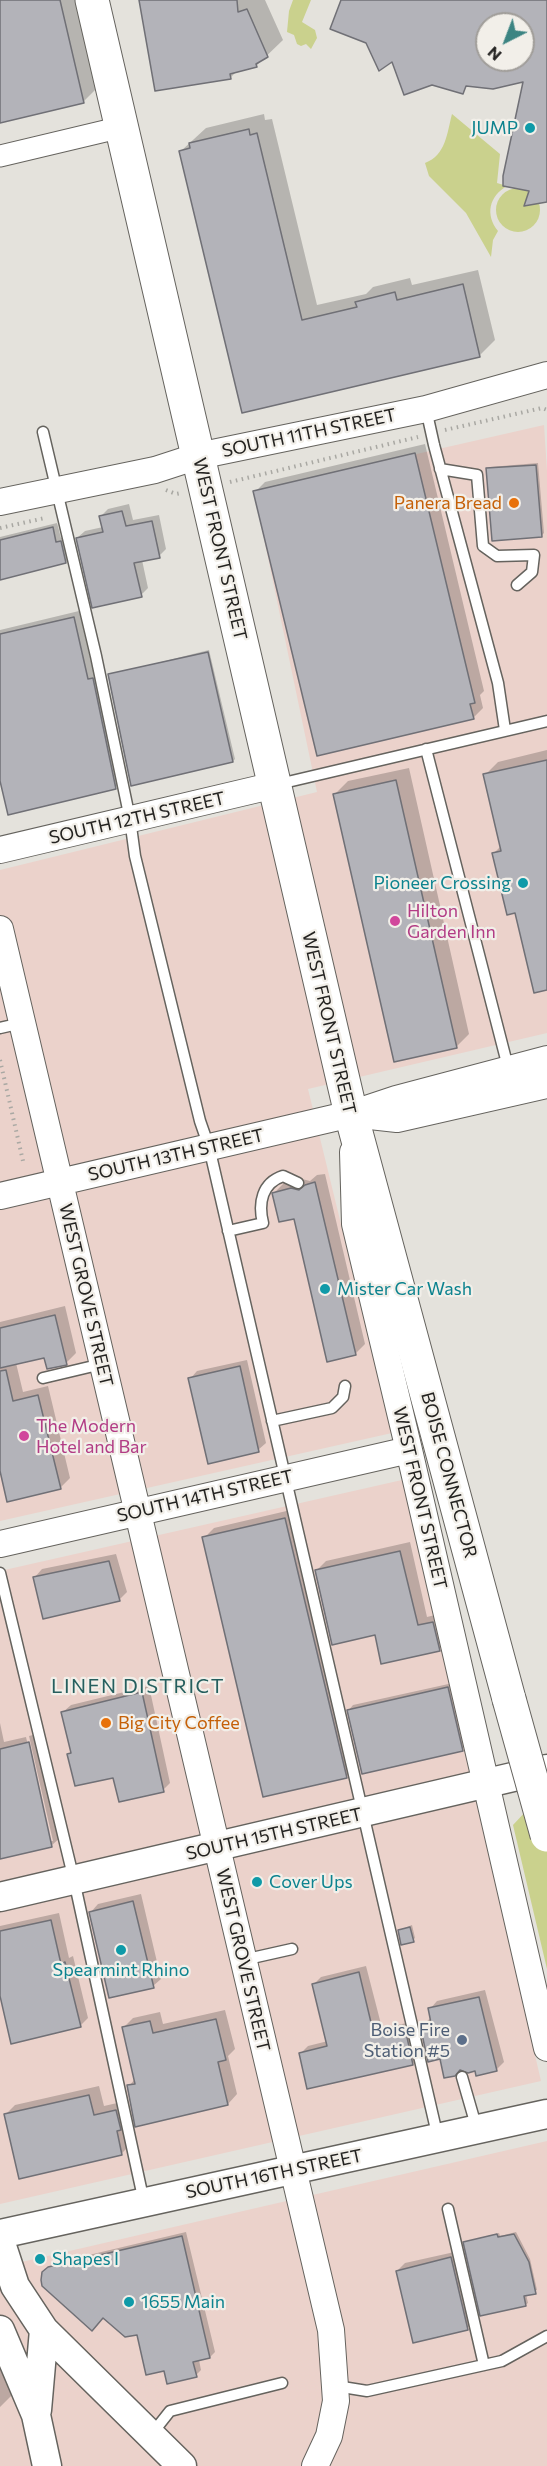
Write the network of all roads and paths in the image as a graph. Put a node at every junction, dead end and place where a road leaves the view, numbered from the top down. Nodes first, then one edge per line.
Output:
1 (92, 0) edge
2 (122, 127) junction
3 (0, 156) edge
4 (547, 375) edge
5 (426, 409) junction
6 (547, 410) edge
7 (451, 429) dead end
8 (43, 432) dead end
9 (410, 439) dead end
10 (198, 456) junction
11 (440, 469) junction
12 (244, 478) dead end
13 (57, 489) junction
14 (0, 502) edge
15 (49, 517) dead end
16 (0, 528) edge
17 (517, 585) dead end
18 (547, 721) edge
19 (505, 730) junction
20 (426, 749) junction
21 (275, 785) junction
22 (130, 819) junction
23 (0, 850) edge
24 (0, 929) edge
25 (11, 1026) edge
26 (547, 1059) edge
27 (0, 1060) edge
28 (509, 1071) junction
29 (547, 1085) edge
30 (351, 1114) junction
31 (209, 1147) junction
32 (22, 1165) dead end
33 (60, 1182) junction
34 (298, 1184) dead end
35 (0, 1196) edge
36 (228, 1231) junction
37 (102, 1364) junction
38 (43, 1378) dead end
39 (345, 1386) dead end
40 (272, 1421) junction
41 (410, 1450) junction
42 (285, 1478) junction
43 (137, 1511) junction
44 (0, 1544) edge
45 (0, 1574) edge
46 (547, 1769) edge
47 (485, 1784) junction
48 (363, 1813) junction
49 (547, 1835) edge
50 (216, 1848) junction
51 (74, 1880) junction
52 (0, 1897) edge
53 (292, 1949) dead end
54 (243, 1960) junction
55 (547, 2048) edge
56 (462, 2077) dead end
57 (547, 2114) edge
58 (478, 2129) junction
59 (438, 2138) junction
60 (292, 2170) junction
61 (144, 2202) junction
62 (448, 2209) dead end
63 (0, 2234) edge
64 (0, 2241) edge
65 (0, 2330) edge
66 (44, 2330) junction
67 (547, 2336) edge
68 (484, 2365) junction
69 (282, 2383) dead end
70 (335, 2386) junction
71 (36, 2415) junction
72 (150, 2436) junction
73 (47, 2466) edge
74 (182, 2466) edge
75 (315, 2466) edge

1 - 2 main road, WEST FRONT STREET
2 - 3 street
2 - 10 main road, WEST FRONT STREET
4 - 5 street, SOUTH 11TH STREET
5 - 10 street, SOUTH 11TH STREET
5 - 11 lane
6 - 7 path
8 - 13 lane
9 - 12 path
10 - 13 street, SOUTH 11TH STREET
10 - 21 main road, WEST FRONT STREET
11 - 17 lane
11 - 19 lane
13 - 14 street, SOUTH 11TH STREET
13 - 22 lane
15 - 16 path
18 - 19 lane
19 - 20 lane
20 - 21 lane
20 - 28 lane
21 - 22 street, SOUTH 12TH STREET
21 - 30 main road, WEST FRONT STREET
22 - 23 street, SOUTH 12TH STREET
22 - 31 lane
24 - 25 street, WEST GROVE STREET
25 - 33 street, WEST GROVE STREET
26 - 28 street, SOUTH 13TH STREET
27 - 32 path
28 - 30 street, SOUTH 13TH STREET
29 - 30 street, SOUTH 13TH STREET
30 - 31 street, SOUTH 13TH STREET
30 - 41 street, WEST FRONT STREET
30 - 49 main road, BOISE CONNECTOR, bridge
31 - 33 street, SOUTH 13TH STREET
31 - 36 lane
33 - 35 street, SOUTH 13TH STREET
33 - 37 street, WEST GROVE STREET
34 - 36 lane
36 - 40 lane
37 - 38 lane
37 - 43 street, WEST GROVE STREET
39 - 40 lane
40 - 42 lane
41 - 42 street, SOUTH 14TH STREET
41 - 47 street, WEST FRONT STREET
42 - 43 street, SOUTH 14TH STREET
42 - 48 lane
43 - 44 street, SOUTH 14TH STREET
43 - 50 street, WEST GROVE STREET
45 - 51 lane
46 - 47 main road, SOUTH 15TH STREET
47 - 48 main road, SOUTH 15TH STREET
47 - 55 street, WEST FRONT STREET
48 - 50 main road, SOUTH 15TH STREET
48 - 59 lane
50 - 51 main road, SOUTH 15TH STREET
50 - 54 street, WEST GROVE STREET
51 - 52 main road, SOUTH 15TH STREET
51 - 61 lane
53 - 54 lane
54 - 60 street, WEST GROVE STREET
56 - 58 lane
57 - 58 main road, SOUTH 16TH STREET
58 - 59 main road, SOUTH 16TH STREET
59 - 60 main road, SOUTH 16TH STREET
60 - 61 main road, SOUTH 16TH STREET
60 - 70 street, WEST GROVE STREET
61 - 63 main road, SOUTH 16TH STREET
62 - 68 lane
64 - 66 main road
65 - 71 main road
66 - 71 main road
66 - 72 main road
67 - 68 lane
68 - 70 lane
69 - 72 lane
70 - 75 street, WEST GROVE STREET
71 - 73 main road
72 - 74 main road

